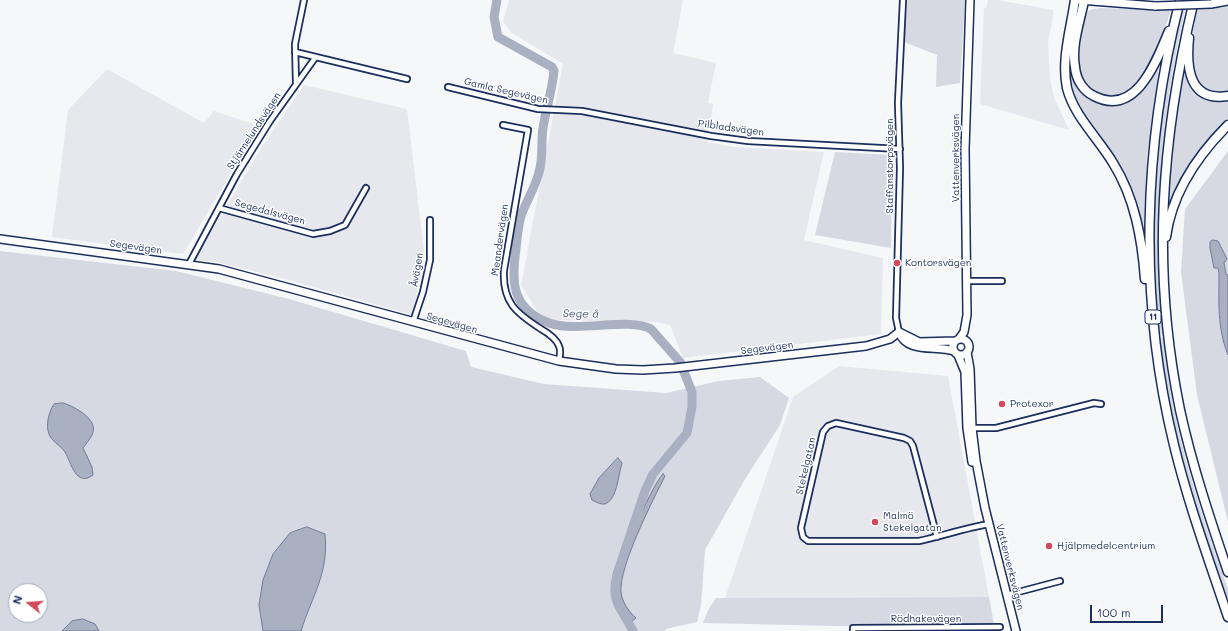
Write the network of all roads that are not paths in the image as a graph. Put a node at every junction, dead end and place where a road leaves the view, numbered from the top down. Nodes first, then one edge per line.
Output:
1 (304, 0) edge
2 (903, 0) edge
3 (970, 0) edge
4 (1079, 0) edge
5 (1180, 0) edge
6 (1195, 0) edge
7 (1228, 2) edge
8 (1177, 10) junction
9 (295, 52) junction
10 (315, 58) junction
11 (407, 79) dead end
12 (296, 83) junction
13 (448, 87) dead end
14 (1228, 96) edge
15 (559, 111) joint
16 (1228, 124) edge
17 (503, 125) dead end
18 (900, 149) junction
19 (366, 188) dead end
20 (219, 208) junction
21 (430, 220) dead end
22 (0, 240) edge
23 (189, 264) junction
24 (967, 281) junction
25 (1002, 281) dead end
26 (1164, 289) junction
27 (967, 315) junction
28 (413, 322) junction
29 (899, 332) junction
30 (957, 340) junction
31 (968, 343) junction
32 (967, 352) junction
33 (956, 353) junction
34 (559, 361) junction
35 (1159, 375) junction
36 (1101, 404) dead end
37 (969, 428) junction
38 (989, 524) junction
39 (936, 538) junction
40 (1228, 572) edge
41 (1060, 581) dead end
42 (1007, 595) junction
43 (1228, 617) edge
44 (1000, 627) dead end
45 (962, 629) edge
46 (853, 630) edge
47 (1016, 631) edge

1 - 9 street
2 - 18 street, Staffanstorpsvägen
3 - 24 street, Vattenverksvägen
4 - 7 street, bridge
4 - 8 highway
4 - 35 highway
5 - 8 highway, 11
6 - 14 highway
6 - 26 highway, 11
8 - 35 highway, 11
9 - 10 street
9 - 12 street
10 - 11 street
10 - 12 street
12 - 20 street, Stjärnelundsvägen
13 - 15 street, Gamla Segevägen
15 - 18 street, Pilbladsvägen
16 - 26 highway
17 - 34 street, Meandervägen
18 - 29 street, Staffanstorpsvägen
19 - 20 street, Segedalsvägen
20 - 23 street, Stjärnelundsvägen
21 - 28 street, Åvägen
22 - 23 street, Segevägen
23 - 28 street, Segevägen
24 - 25 street
24 - 27 street, Vattenverksvägen
26 - 40 highway, 11
27 - 30 street, Vattenverksvägen
27 - 31 street, Vattenverksvägen
28 - 34 street, Segevägen
29 - 30 street
29 - 33 street
29 - 34 street, Segevägen
30 - 31 street
30 - 33 street
31 - 32 street
32 - 33 street
32 - 37 street, Vattenverksvägen
33 - 37 street, Vattenverksvägen
35 - 43 highway, 11
36 - 37 street
37 - 38 street, Vattenverksvägen
38 - 39 street, Stekelgatan
38 - 42 street, Vattenverksvägen
39 - 39 street, Stekelgatan
41 - 42 street
42 - 47 street, Vattenverksvägen
44 - 45 street, Rödhakevägen
45 - 46 street, Rödhakevägen

